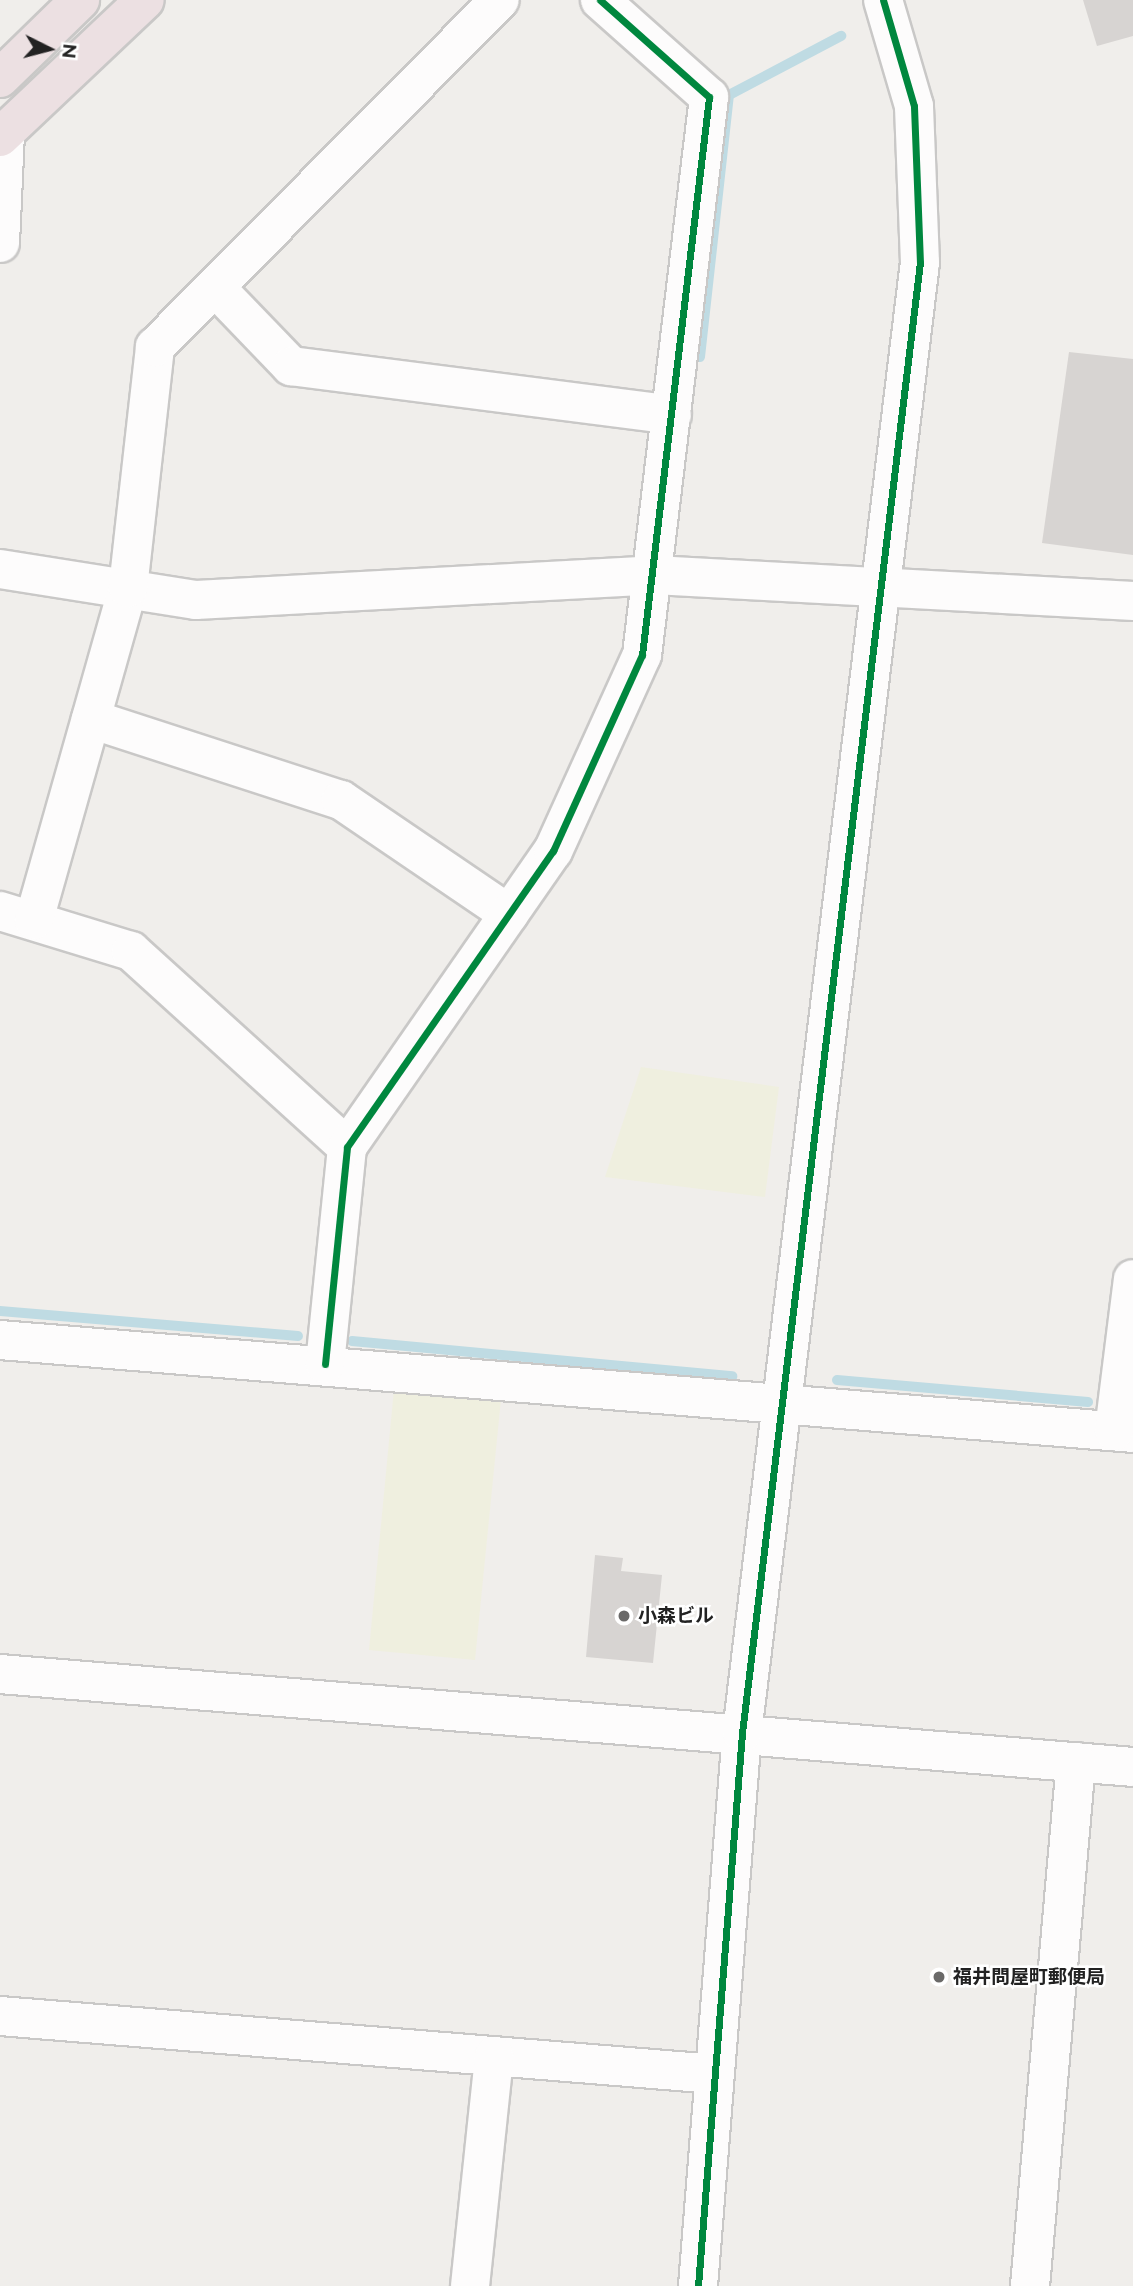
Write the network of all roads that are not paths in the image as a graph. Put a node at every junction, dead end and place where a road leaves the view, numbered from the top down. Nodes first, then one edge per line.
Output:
1 (80, 0) edge
2 (145, 0) edge
3 (500, 0) edge
4 (600, 0) edge
5 (883, 0) edge
6 (0, 78) edge
7 (3, 135) edge
8 (0, 243) edge
9 (215, 286) junction
10 (672, 415) junction
11 (0, 569) edge
12 (654, 575) junction
13 (881, 584) junction
14 (128, 588) junction
15 (1133, 601) edge
16 (91, 719) junction
17 (509, 914) junction
18 (17, 916) edge
19 (347, 1147) junction
20 (1133, 1279) edge
21 (0, 1340) edge
22 (325, 1364) junction
23 (781, 1405) junction
24 (1123, 1432) edge
25 (0, 1674) edge
26 (742, 1733) junction
27 (1076, 1762) junction
28 (1133, 1767) edge
29 (0, 2015) edge
30 (494, 2056) junction
31 (715, 2074) junction
32 (470, 2286) edge
33 (698, 2286) edge
34 (1030, 2286) edge

1 - 6 highway
2 - 7 highway
3 - 9 street
4 - 10 street
5 - 13 street
7 - 8 street
9 - 10 street
9 - 14 street
10 - 12 street
11 - 14 street
12 - 13 street
12 - 14 street
12 - 17 street
13 - 15 street
13 - 23 street
14 - 16 street
16 - 17 street
16 - 18 street
17 - 19 street
18 - 19 street
19 - 22 street
20 - 24 street
21 - 22 street
22 - 23 street
23 - 24 street
23 - 26 street
25 - 26 street
26 - 27 street
26 - 31 street
27 - 28 street
27 - 34 street
29 - 30 street
30 - 31 street
30 - 32 street
31 - 33 street

